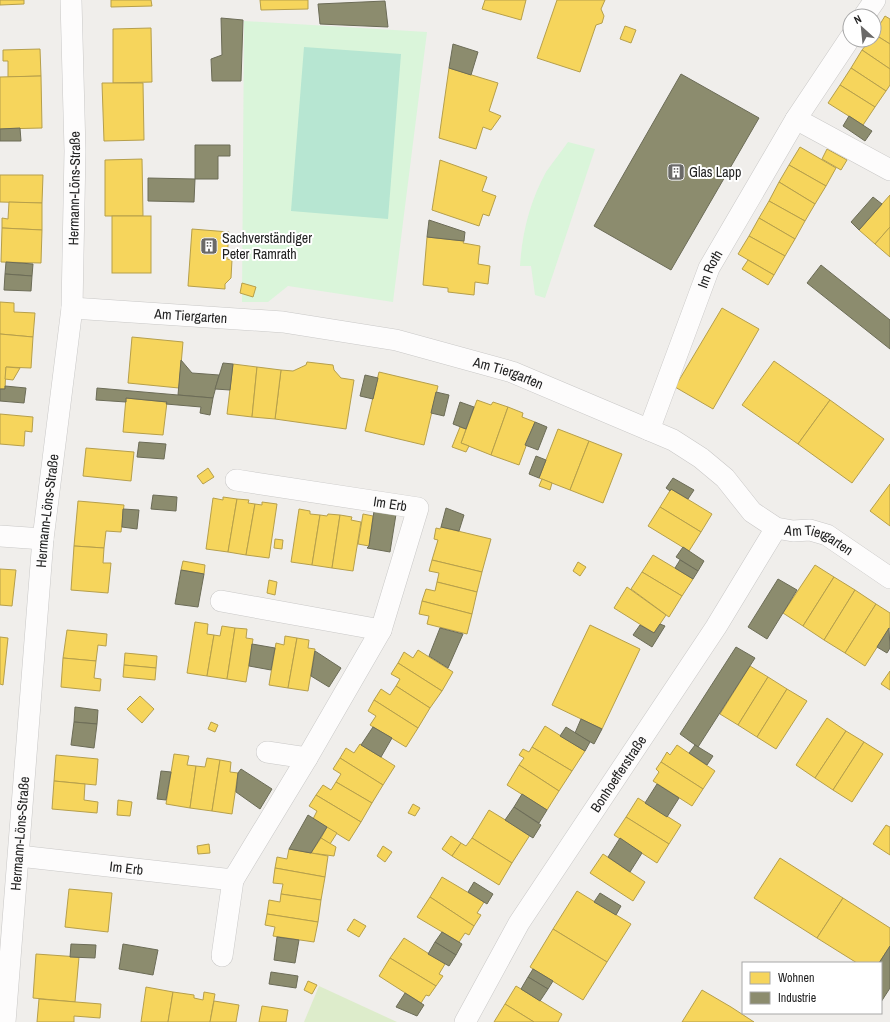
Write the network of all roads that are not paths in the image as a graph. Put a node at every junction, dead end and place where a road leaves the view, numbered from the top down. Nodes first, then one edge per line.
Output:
1 (71, 0) edge
2 (843, 48) edge
3 (796, 120) junction
4 (890, 170) edge
5 (72, 308) junction
6 (649, 430) junction
7 (236, 480) dead end
8 (776, 528) junction
9 (0, 536) edge
10 (43, 540) junction
11 (890, 578) edge
12 (221, 600) dead end
13 (381, 630) junction
14 (267, 752) dead end
15 (307, 758) junction
16 (19, 856) junction
17 (233, 880) junction
18 (222, 956) dead end
19 (6, 1022) edge
20 (465, 1022) edge

1 - 5 street, Hermann-Löns-Straße
2 - 3 street, Im Roth
3 - 4 street
3 - 6 street, Im Roth
5 - 6 street, Am Tiergarten
5 - 10 street, Hermann-Löns-Straße
6 - 8 street, Am Tiergarten
7 - 13 street, Im Erb
8 - 11 street, Am Tiergarten
8 - 20 street, Bonhoefferstraße
9 - 10 street
10 - 16 street, Hermann-Löns-Straße
12 - 13 street
13 - 15 street, Im Erb
14 - 15 street
15 - 17 street, Im Erb
16 - 17 street, Im Erb
16 - 19 street, Hermann-Löns-Straße
17 - 18 street, Im Erb

